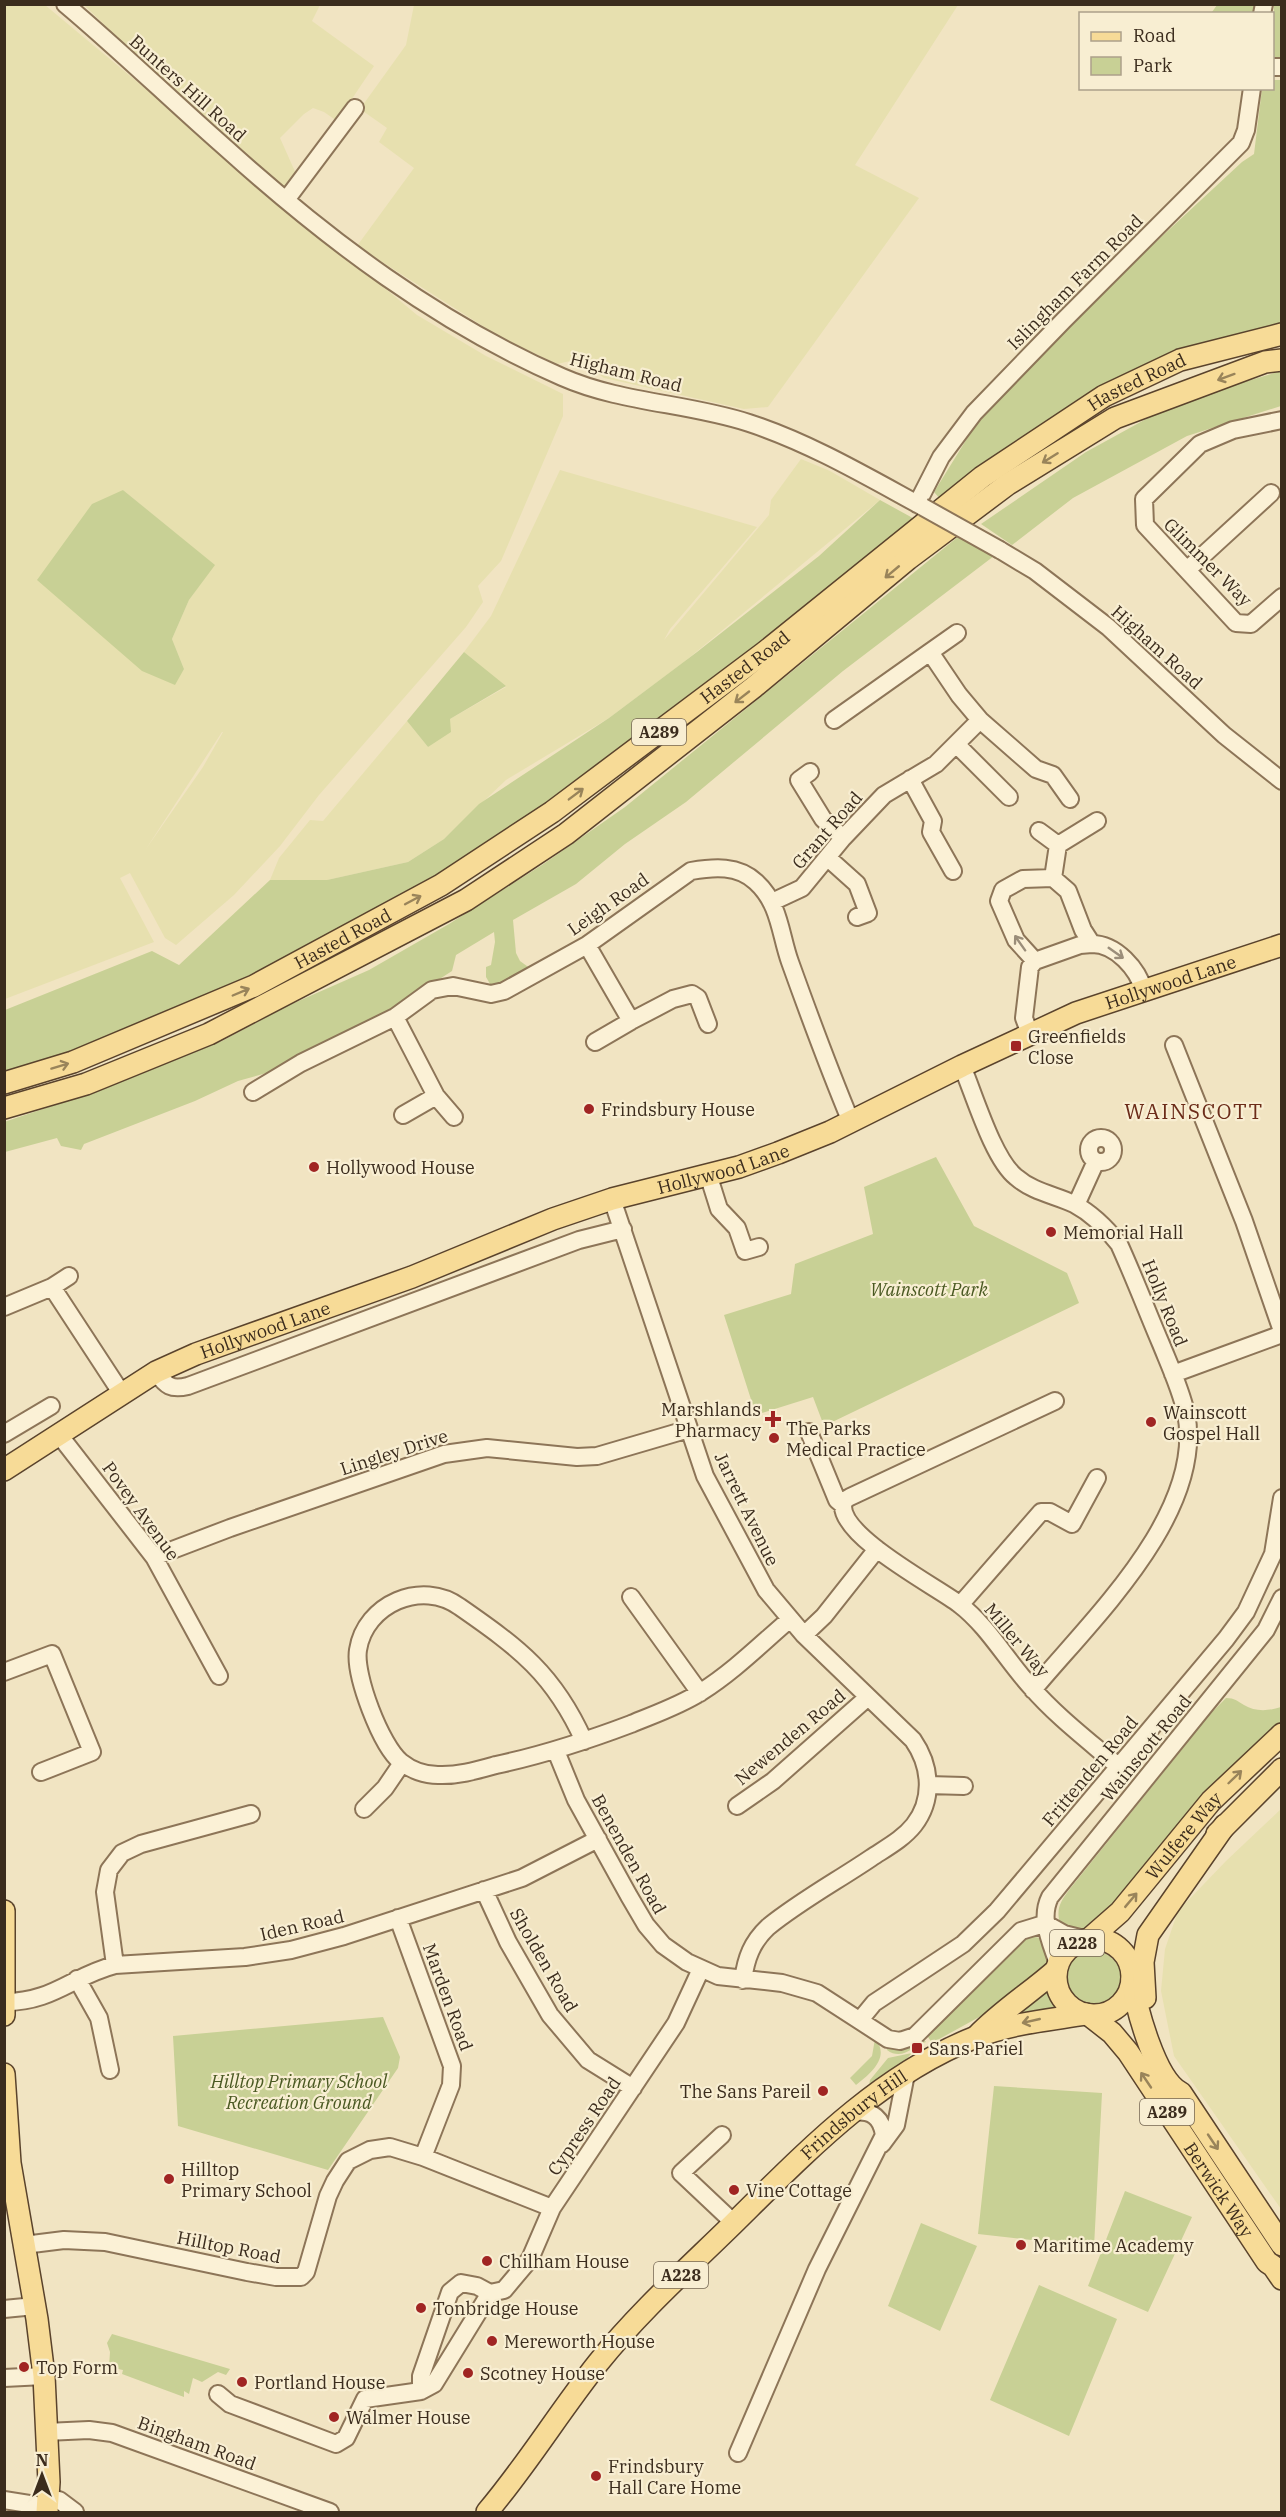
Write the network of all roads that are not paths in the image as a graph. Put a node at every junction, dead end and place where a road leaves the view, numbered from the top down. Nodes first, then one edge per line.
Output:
1 (65, 4) edge
2 (1252, 90) edge
3 (355, 108) dead end
4 (286, 200) junction
5 (1281, 334) edge
6 (1281, 360) edge
7 (1281, 420) edge
8 (1270, 493) dead end
9 (920, 505) junction
10 (1187, 570) junction
11 (1279, 605) edge
12 (957, 633) dead end
13 (930, 652) junction
14 (834, 720) dead end
15 (980, 720) junction
16 (957, 745) junction
17 (799, 779) dead end
18 (910, 779) junction
19 (1281, 781) edge
20 (1009, 797) dead end
21 (1070, 799) dead end
22 (1098, 821) dead end
23 (1039, 831) dead end
24 (843, 838) junction
25 (1058, 844) junction
26 (828, 858) junction
27 (953, 871) dead end
28 (1053, 878) junction
29 (772, 902) junction
30 (866, 918) dead end
31 (1092, 944) junction
32 (587, 945) junction
33 (1281, 945) edge
34 (1035, 961) junction
35 (1144, 991) junction
36 (395, 1017) junction
37 (631, 1021) junction
38 (708, 1024) dead end
39 (1030, 1034) junction
40 (595, 1042) dead end
41 (1174, 1045) dead end
42 (1008, 1061) dead end
43 (964, 1070) junction
44 (4, 1083) edge
45 (254, 1092) dead end
46 (436, 1096) junction
47 (924, 1101) dead end
48 (4, 1108) edge
49 (403, 1115) dead end
50 (454, 1117) dead end
51 (850, 1122) junction
52 (1096, 1161) dead end
53 (708, 1174) junction
54 (612, 1200) junction
55 (1076, 1205) junction
56 (623, 1229) junction
57 (759, 1247) dead end
58 (69, 1276) dead end
59 (52, 1287) junction
60 (4, 1307) edge
61 (1281, 1332) edge
62 (156, 1372) junction
63 (1173, 1374) junction
64 (122, 1394) junction
65 (1055, 1401) dead end
66 (51, 1406) dead end
67 (690, 1429) junction
68 (809, 1432) dead end
69 (4, 1434) edge
70 (60, 1436) junction
71 (4, 1470) edge
72 (1098, 1478) dead end
73 (1281, 1498) edge
74 (843, 1505) junction
75 (877, 1549) junction
76 (154, 1557) junction
77 (632, 1597) dead end
78 (1281, 1598) edge
79 (960, 1605) junction
80 (789, 1620) junction
81 (804, 1635) junction
82 (4, 1672) edge
83 (219, 1676) dead end
84 (1033, 1690) junction
85 (700, 1693) junction
86 (868, 1697) junction
87 (1281, 1734) edge
88 (584, 1742) junction
89 (556, 1751) junction
90 (402, 1763) junction
91 (1119, 1767) junction
92 (1281, 1769) edge
93 (41, 1772) dead end
94 (928, 1785) junction
95 (964, 1786) dead end
96 (737, 1806) dead end
97 (364, 1809) dead end
98 (251, 1814) dead end
99 (1225, 1825) junction
100 (598, 1839) junction
101 (484, 1890) junction
102 (4, 1911) edge
103 (398, 1918) junction
104 (1048, 1924) junction
105 (1088, 1940) junction
106 (116, 1965) junction
107 (1057, 1967) junction
108 (701, 1969) junction
109 (1130, 1970) junction
110 (77, 1979) junction
111 (743, 1980) junction
112 (5, 2002) edge
113 (4, 2015) edge
114 (1088, 2015) junction
115 (860, 2020) junction
116 (976, 2036) junction
117 (110, 2070) dead end
118 (4, 2074) edge
119 (906, 2074) junction
120 (633, 2088) junction
121 (1181, 2093) junction
122 (852, 2112) junction
123 (6, 2122) edge
124 (722, 2135) dead end
125 (874, 2155) junction
126 (423, 2157) junction
127 (552, 2208) junction
128 (734, 2223) junction
129 (24, 2245) junction
130 (1281, 2245) edge
131 (1281, 2279) edge
132 (489, 2293) junction
133 (34, 2301) junction
134 (4, 2308) edge
135 (44, 2376) junction
136 (4, 2378) edge
137 (421, 2391) junction
138 (218, 2394) dead end
139 (46, 2432) junction
140 (738, 2453) dead end
141 (4, 2500) edge
142 (48, 2506) edge
143 (75, 2512) edge
144 (330, 2512) edge
145 (487, 2512) edge

1 - 4 street, Bunters Hill Road
2 - 9 street, Islingham Farm Road
3 - 4 street
4 - 9 street, Higham Road
44 -> 5 main road, Hasted Road / A289
6 -> 48 main road, Hasted Road / A289
7 - 10 street, Glimmer Way
8 - 10 street
9 - 19 street, Higham Road, bridge
10 - 11 street, Glimmer Way
12 - 13 street
13 - 14 street
13 - 15 street
15 - 16 street, Grant Road
15 - 21 street
16 - 18 street, Grant Road
16 - 20 street
17 - 24 street
18 - 24 street, Grant Road
18 - 27 street
22 - 25 street
23 - 25 street
24 - 26 street, Grant Road
25 - 28 street
26 - 29 street, Grant Road
26 - 30 street
28 - 31 street
34 -> 28 street
29 - 32 street, Leigh Road
29 - 51 street, Leigh Road
31 - 34 street
31 -> 35 street
32 - 36 street, Leigh Road
32 - 37 street
33 - 35 main road, Hollywood Lane
34 - 39 street
35 - 39 main road, Hollywood Lane
36 - 45 street, Leigh Road
36 - 46 street
37 - 38 street
37 - 40 street
39 - 43 main road, Hollywood Lane
41 - 61 street
42 - 43 street
43 - 47 street
43 - 51 main road, Hollywood Lane
43 - 55 street, Holly Road
46 - 49 street
46 - 50 street
51 - 53 main road, Hollywood Lane
52 - 55 street
53 - 54 main road, Hollywood Lane
53 - 57 street
54 - 56 street, Jarrett Avenue
54 - 62 main road, Hollywood Lane
55 - 63 street, Holly Road
56 - 62 street, Hollywood Lane
56 - 67 street, Jarrett Avenue
58 - 59 street
59 - 60 street
59 - 64 street
61 - 63 street, Holly Road
62 - 64 main road, Hollywood Lane
63 - 84 street, Holly Road
64 - 70 main road, Hollywood Lane
65 - 74 street
66 - 69 street
67 - 76 street, Lingley Drive
67 - 80 street, Jarrett Avenue
68 - 74 street, Miller Way
70 - 71 main road, Hollywood Lane
70 - 76 street, Povey Avenue
72 - 79 street
73 - 91 street, Frittenden Road
74 - 75 street, Miller Way
75 - 79 street, Miller Way
75 - 81 street
76 - 83 street, Povey Avenue
77 - 85 street
78 - 104 street, Wainscott Road
79 - 84 street, Miller Way
80 - 81 street, Jarrett Avenue
80 - 85 street
81 - 86 street, Jarrett Avenue
82 - 93 street
84 - 91 street, Miller Way
85 - 88 street
86 - 94 street, Jarrett Avenue
86 - 96 street, Newenden Road
105 -> 87 main road, Wulfere Way
88 - 89 street
88 - 90 street
89 - 90 street
89 - 100 street, Benenden Road
90 - 97 street
91 - 115 street, Frittenden Road
92 - 99 main road, Wulfere Way / A289
94 - 95 street
94 - 111 street, Jarrett Avenue
98 - 106 street
99 - 109 main road, Wulfere Way / A289
99 - 121 main road, A289
100 - 101 street, Iden Road
100 - 108 street, Benenden Road
101 - 103 street, Iden Road
101 - 120 street, Sholden Road
102 - 112 main road
103 - 106 street, Iden Road
103 - 126 street, Marden Road
104 - 105 street
104 - 107 street, Wainscott Road
104 - 115 street, Benenden Road
105 - 107 main road, A228
105 - 109 main road, A228
106 - 110 street, Iden Road
107 - 114 main road, A228
107 - 116 main road, Frindsbury Hill / A228
108 - 111 street, Benenden Road
108 - 120 street, Cypress Road
109 - 114 main road, A228
109 - 121 main road, Berwick Way / A289
110 - 112 street, Iden Road
110 - 117 street
111 - 115 street, Benenden Road
112 - 113 main road
114 -> 116 main road, Frindsbury Hill / A228
131 -> 114 main road, Berwick Way / A289
116 - 119 main road, Frindsbury Hill / A228
118 - 123 main road
119 - 122 main road, Frindsbury Hill / A228
119 - 125 street
120 - 127 street, Cypress Road
121 -> 130 main road, Berwick Way / A289
122 - 125 street
122 - 128 main road, Frindsbury Hill / A228
123 - 129 main road
124 - 128 street
125 - 140 street
126 - 127 street, Hilltop Road
126 - 129 street, Hilltop Road
127 - 132 street, Cypress Road
128 - 145 main road, Frindsbury Hill / A228
129 - 133 main road
132 - 137 street, Cypress Road
132 - 137 street
133 - 134 street
133 - 135 main road
135 - 136 street
135 - 139 main road
137 - 138 street
139 - 142 main road
139 - 144 street, Bingham Road
141 - 142 street
142 - 143 street

